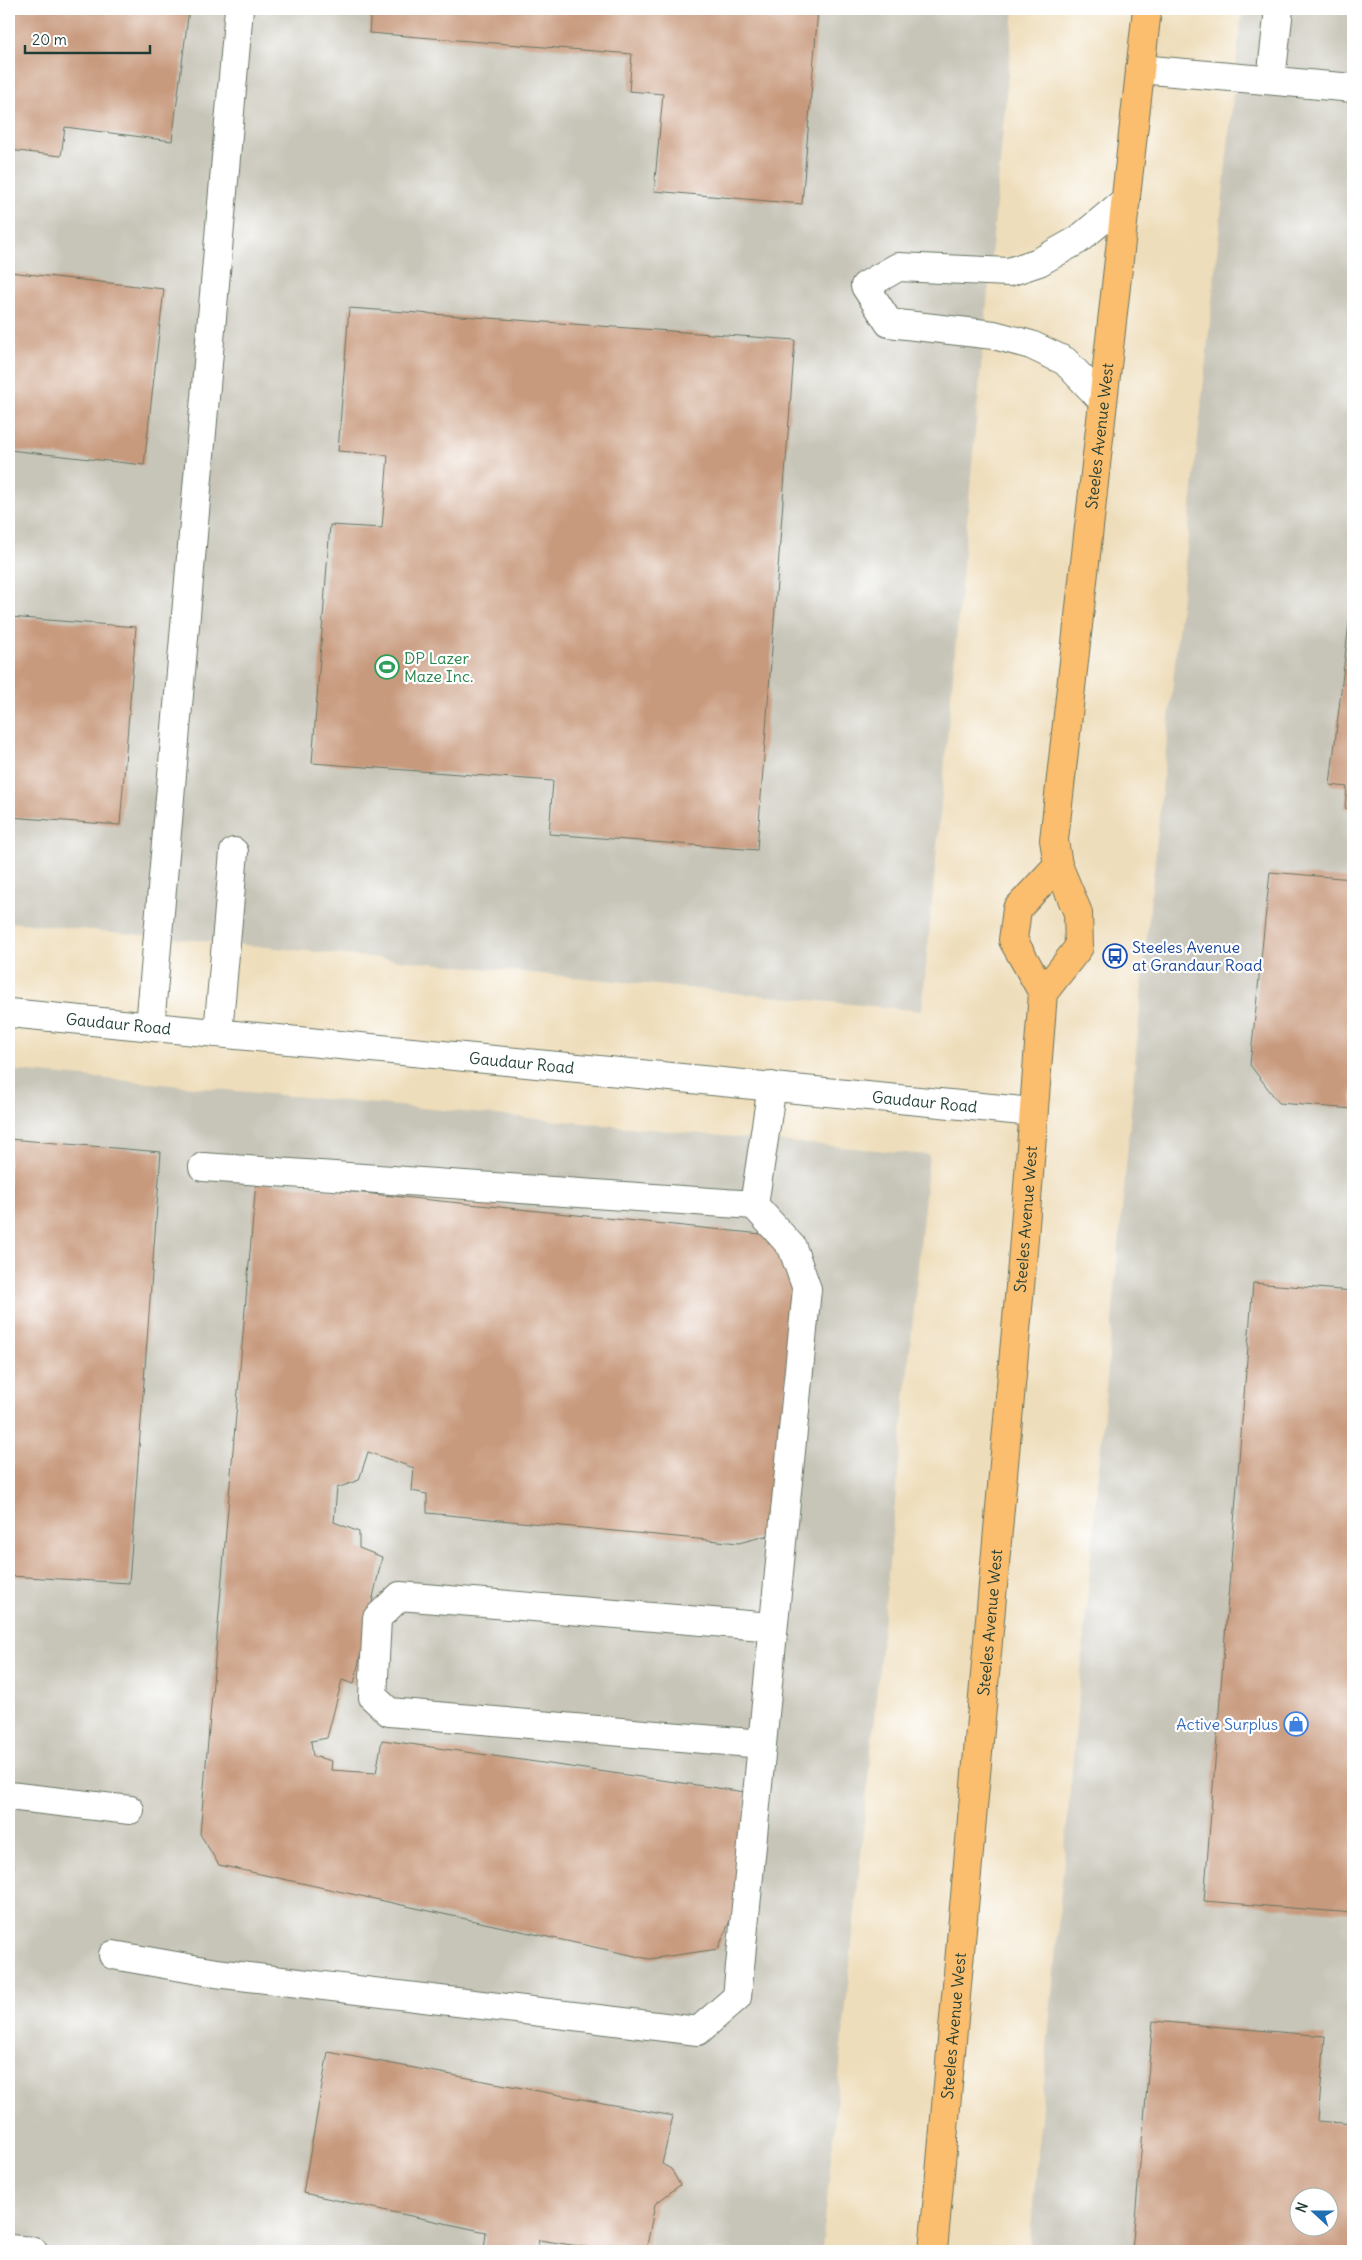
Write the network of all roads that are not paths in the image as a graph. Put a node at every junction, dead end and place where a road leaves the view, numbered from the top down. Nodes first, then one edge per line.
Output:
1 (239, 9) edge
2 (1147, 9) edge
3 (1279, 9) edge
4 (1140, 69) junction
5 (1271, 80) junction
6 (1353, 88) edge
7 (1126, 200) junction
8 (1103, 401) junction
9 (234, 852) dead end
10 (1058, 865) junction
11 (1043, 993) junction
12 (9, 1013) edge
13 (150, 1026) junction
14 (218, 1033) junction
15 (772, 1086) junction
16 (1034, 1112) junction
17 (203, 1167) dead end
18 (754, 1205) junction
19 (773, 1627) junction
20 (762, 1744) junction
21 (9, 1796) edge
22 (130, 1810) dead end
23 (113, 1955) dead end
24 (9, 2248) edge
25 (33, 2251) edge
26 (933, 2251) edge

1 - 13 street
2 - 4 main road, Steeles Avenue West
3 - 5 street
4 - 5 street
4 - 7 main road, Steeles Avenue West
5 - 6 street
7 - 8 main road, Steeles Avenue West
7 - 8 street
8 - 10 main road, Steeles Avenue West
9 - 14 street
10 - 11 main road, Steeles Avenue West
10 - 11 main road
11 - 16 main road, Steeles Avenue West
12 - 13 street, Gaudaur Road
13 - 14 street, Gaudaur Road
14 - 15 street, Gaudaur Road
15 - 16 street, Gaudaur Road
15 - 18 street
16 - 26 main road, Steeles Avenue West
17 - 18 street
18 - 19 street
19 - 20 street
19 - 20 street
20 - 23 street
21 - 22 street
24 - 25 street

